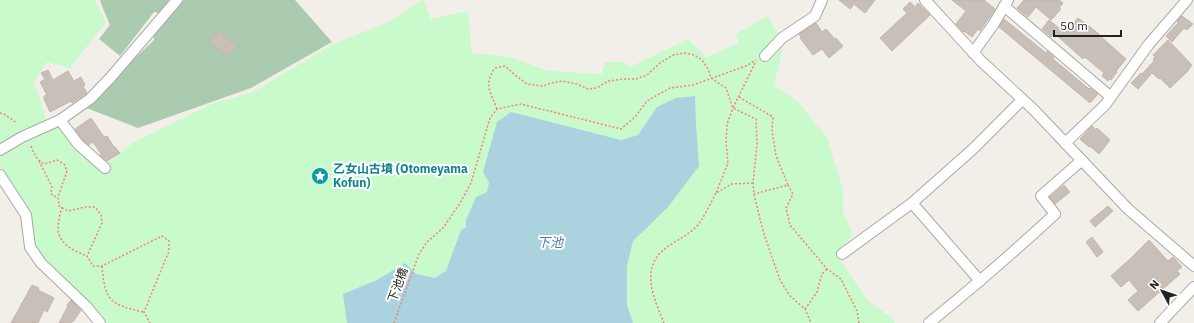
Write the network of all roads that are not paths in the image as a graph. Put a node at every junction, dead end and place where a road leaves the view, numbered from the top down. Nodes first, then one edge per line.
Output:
1 (176, 0) edge
2 (822, 0) edge
3 (925, 0) edge
4 (1187, 0) edge
5 (1006, 3) edge
6 (973, 53) junction
7 (761, 58) road end
8 (1112, 97) junction
9 (1022, 100) junction
10 (60, 120) junction
11 (1065, 142) junction
12 (0, 150) edge
13 (1082, 160) junction
14 (105, 168) dead end
15 (0, 176) edge
16 (912, 203) junction
17 (842, 254) dead end
18 (1194, 266) edge
19 (980, 281) junction
20 (1194, 287) edge
21 (100, 323) edge
22 (928, 323) edge
23 (1160, 323) edge

1 - 10 street
2 - 7 street
3 - 6 street
4 - 8 street
5 - 6 street
5 - 8 street
6 - 9 street
8 - 11 street
9 - 11 street
9 - 16 street
10 - 12 street
10 - 14 street
11 - 13 street
13 - 18 street
13 - 19 street
15 - 21 street
16 - 17 street
16 - 19 street
19 - 22 street
20 - 23 street

